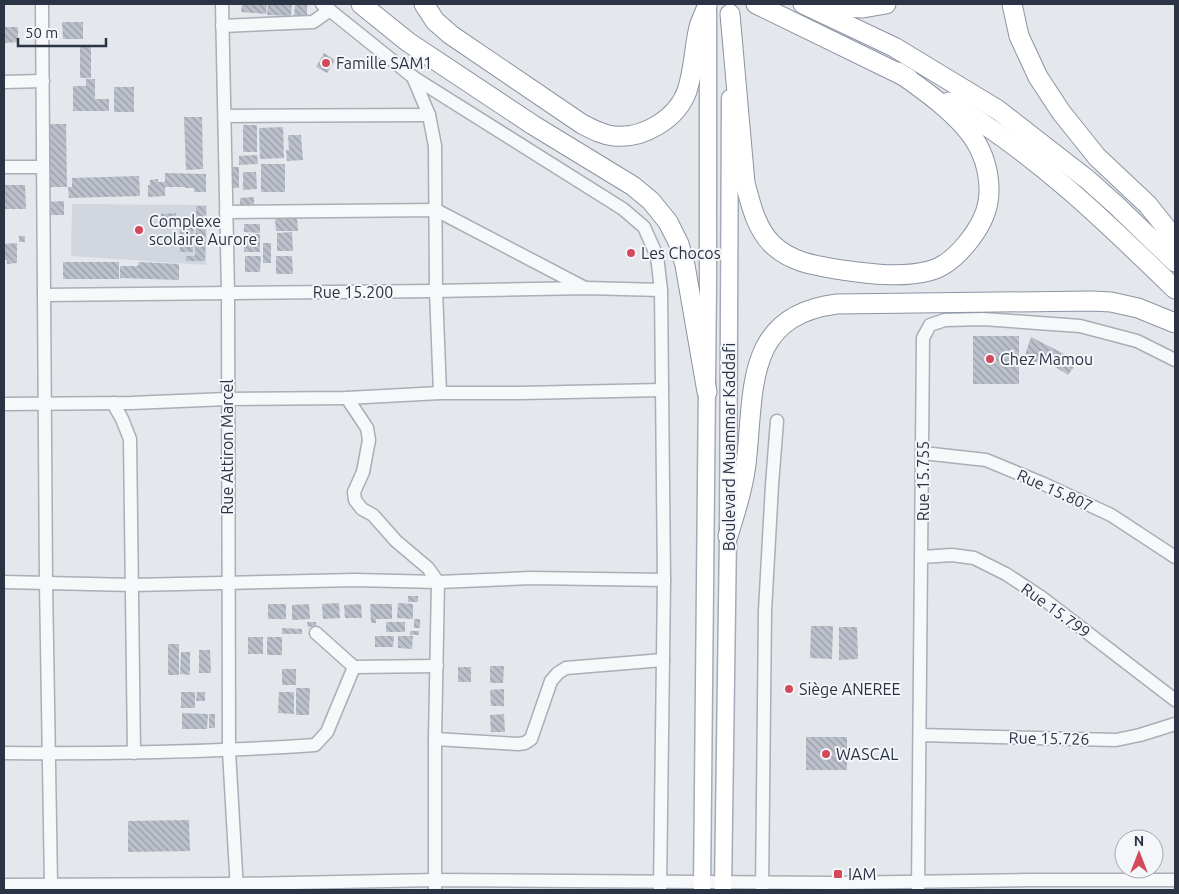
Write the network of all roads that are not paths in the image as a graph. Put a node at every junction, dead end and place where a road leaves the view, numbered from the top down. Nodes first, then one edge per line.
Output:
1 (42, 4) edge
2 (222, 4) edge
3 (361, 4) edge
4 (424, 4) edge
5 (804, 4) edge
6 (886, 4) edge
7 (1012, 4) edge
8 (708, 5) edge
9 (760, 5) edge
10 (326, 7) edge
11 (730, 9) edge
12 (222, 26) junction
13 (898, 72) junction
14 (414, 77) junction
15 (43, 81) junction
16 (4, 82) edge
17 (429, 115) junction
18 (225, 116) junction
19 (4, 167) edge
20 (43, 167) junction
21 (436, 210) junction
22 (226, 212) junction
23 (1175, 239) edge
24 (1175, 262) edge
25 (586, 288) junction
26 (1175, 289) edge
27 (661, 290) junction
28 (436, 291) junction
29 (228, 293) junction
30 (44, 295) junction
31 (1175, 323) edge
32 (1175, 360) edge
33 (662, 390) junction
34 (707, 392) junction
35 (440, 393) junction
36 (347, 398) junction
37 (227, 399) junction
38 (113, 403) junction
39 (4, 404) edge
40 (46, 404) junction
41 (777, 421) dead end
42 (923, 453) junction
43 (728, 536) junction
44 (922, 557) junction
45 (1175, 557) edge
46 (664, 580) junction
47 (4, 582) edge
48 (228, 582) junction
49 (438, 582) junction
50 (46, 583) junction
51 (133, 585) junction
52 (316, 633) dead end
53 (663, 660) junction
54 (437, 666) junction
55 (354, 667) junction
56 (1175, 700) edge
57 (1175, 724) edge
58 (920, 735) junction
59 (435, 739) junction
60 (229, 751) junction
61 (4, 753) edge
62 (49, 754) junction
63 (134, 754) junction
64 (1175, 880) edge
65 (4, 885) edge
66 (51, 885) junction
67 (435, 885) edge
68 (1029, 885) edge
69 (618, 886) edge
70 (660, 886) edge
71 (702, 886) edge
72 (723, 886) edge
73 (763, 886) edge
74 (918, 886) edge
75 (237, 887) edge

1 - 15 street
2 - 12 street, Rue Attiron Marcel
3 - 34 highway
4 - 8 highway
5 - 6 highway
5 - 24 highway
7 - 23 highway
8 - 34 main road, Boulevard Muammar Kaddafi
9 - 13 highway
10 - 12 street
10 - 14 street
11 - 13 highway
11 - 43 main road, Boulevard Muammar Kaddafi
12 - 18 street, Rue Attiron Marcel
13 - 26 highway
14 - 17 street
14 - 27 street
15 - 16 street
15 - 20 street
17 - 18 street
17 - 21 street
18 - 22 street, Rue Attiron Marcel
19 - 20 street
20 - 30 street
21 - 22 street
21 - 25 street
21 - 28 street
22 - 29 street, Rue Attiron Marcel
25 - 27 street, Rue 15.200
25 - 28 street, Rue 15.200
27 - 33 street
28 - 29 street, Rue 15.200
28 - 35 street
29 - 30 street, Rue 15.200
29 - 37 street, Rue Attiron Marcel
30 - 40 street
31 - 43 highway
32 - 42 street, Rue 15.755
33 - 35 street
33 - 46 street
34 - 71 main road, Boulevard Muammar Kaddafi
35 - 36 street
36 - 37 street
36 - 49 street
37 - 38 street
37 - 48 street, Rue Attiron Marcel
38 - 40 street
38 - 51 street
39 - 40 street
40 - 50 street
41 - 73 street
42 - 44 street, Rue 15.755
42 - 45 street, Rue 15.807
43 - 72 main road, Boulevard Muammar Kaddafi
44 - 56 street, Rue 15.799
44 - 58 street, Rue 15.755
46 - 49 street
46 - 53 street
47 - 50 street
48 - 49 street
48 - 51 street
48 - 60 street, Rue Attiron Marcel
49 - 54 street
50 - 51 street
50 - 62 street
51 - 63 street
52 - 55 street
53 - 59 street
53 - 70 street
54 - 55 street
54 - 59 street
55 - 60 street
57 - 58 street, Rue 15.726
58 - 74 street, Rue 15.755
59 - 67 street
60 - 63 street
60 - 75 street, Rue Attiron Marcel
61 - 62 street
62 - 63 street
62 - 66 street
64 - 68 street
65 - 66 street
66 - 75 street
67 - 69 street
67 - 75 street
68 - 74 street
69 - 70 street
70 - 71 street
71 - 72 street
72 - 73 street
73 - 74 street

